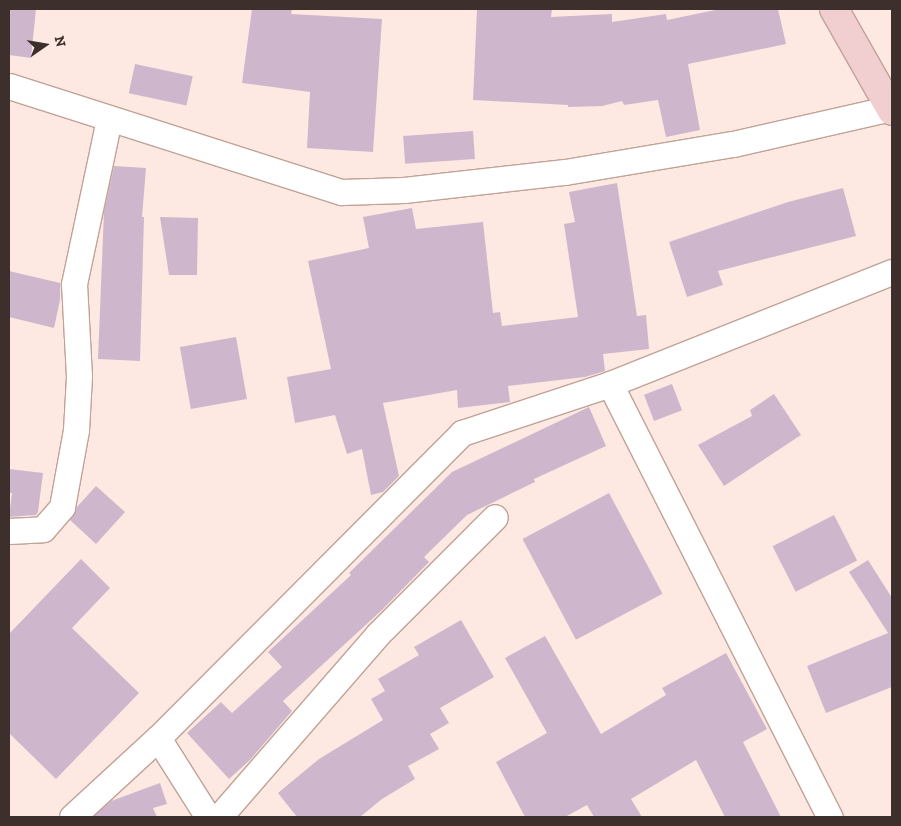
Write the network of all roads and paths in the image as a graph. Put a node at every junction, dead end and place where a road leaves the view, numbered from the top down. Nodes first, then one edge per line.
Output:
1 (834, 9) edge
2 (9, 86) edge
3 (891, 110) edge
4 (109, 119) junction
5 (892, 272) edge
6 (610, 384) junction
7 (495, 517) dead end
8 (9, 531) edge
9 (158, 738) junction
10 (72, 817) edge
11 (208, 817) edge
12 (219, 817) edge
13 (830, 817) edge

1 - 3 street
2 - 4 street
3 - 4 street
4 - 8 street
5 - 6 street
6 - 9 street
6 - 13 street
7 - 12 street
9 - 10 street
9 - 11 street

